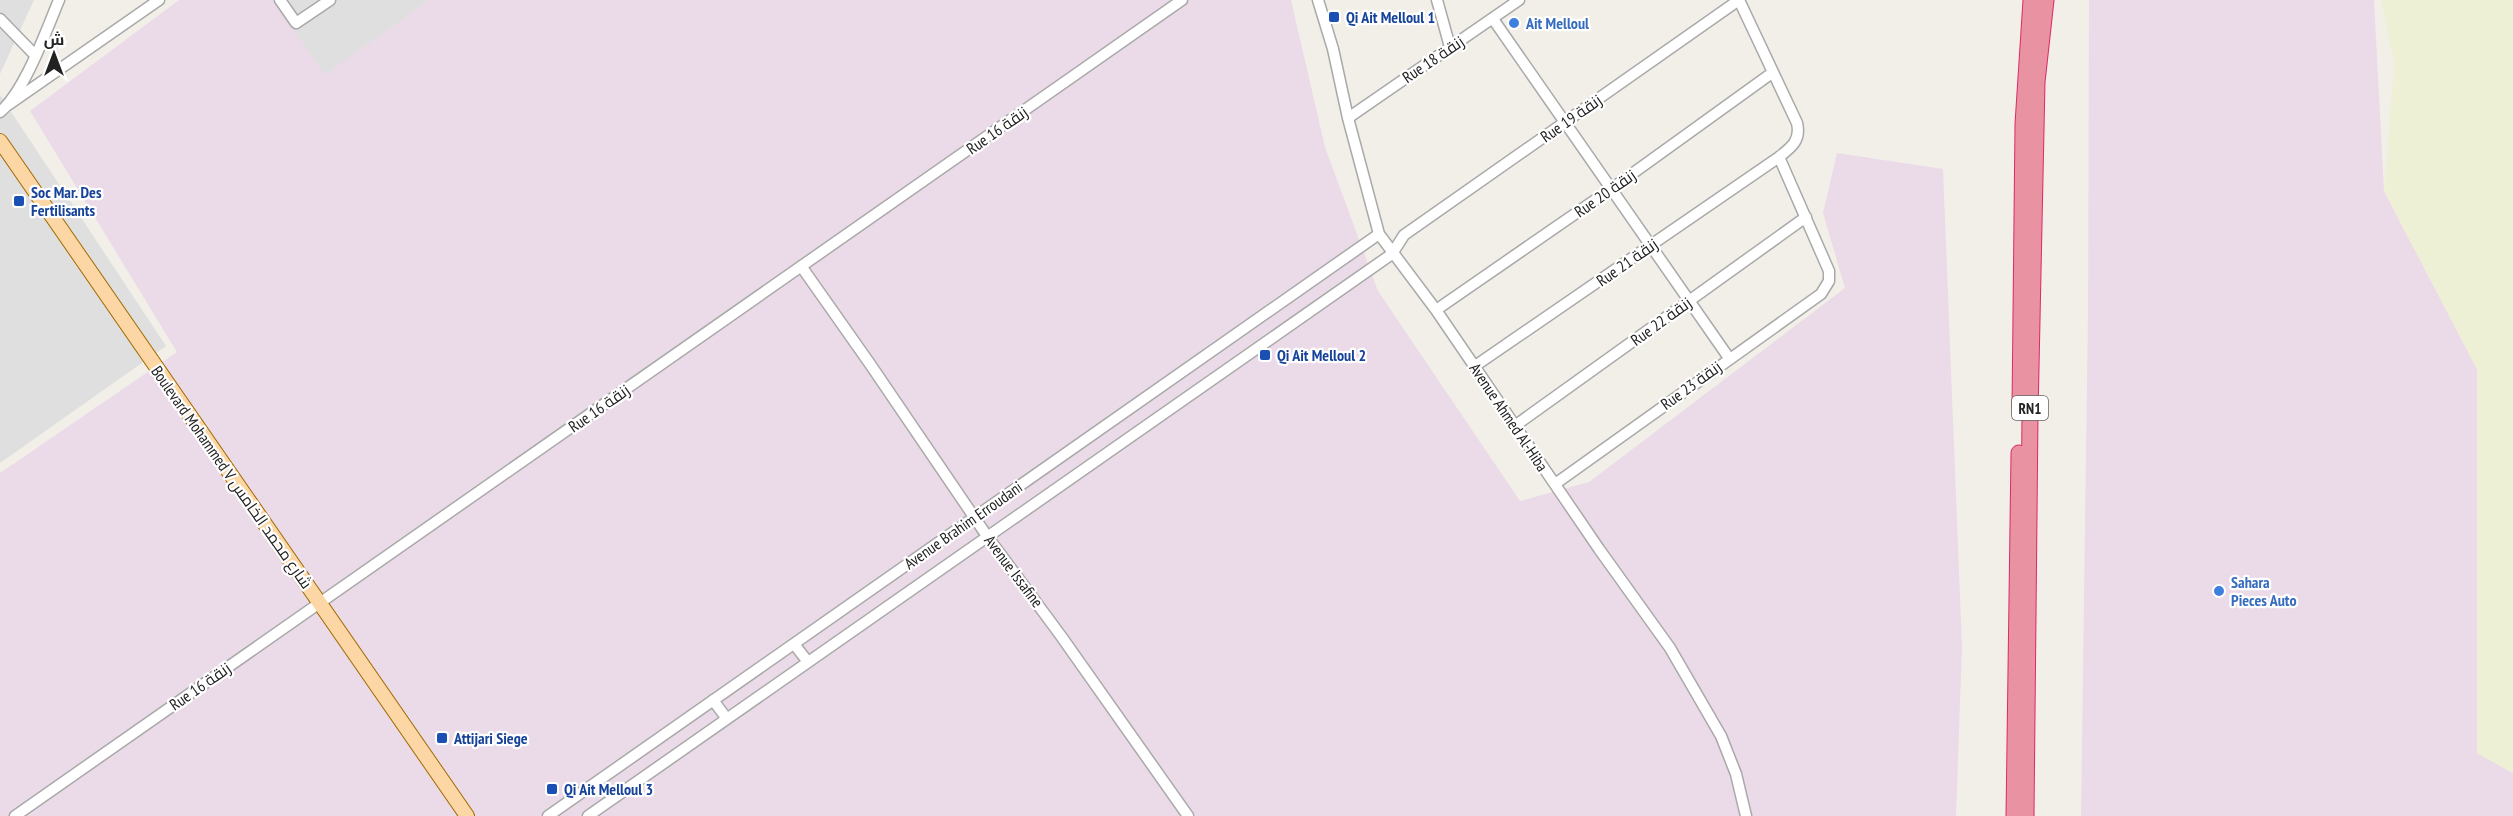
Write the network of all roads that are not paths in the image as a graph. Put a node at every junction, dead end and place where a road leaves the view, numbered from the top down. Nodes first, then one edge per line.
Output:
1 (60, 0) edge
2 (159, 0) edge
3 (280, 0) edge
4 (330, 0) edge
5 (1182, 0) edge
6 (1310, 0) edge
7 (1318, 0) edge
8 (1437, 0) edge
9 (1519, 0) edge
10 (1739, 0) edge
11 (2031, 0) edge
12 (2046, 0) edge
13 (0, 19) edge
14 (1493, 19) junction
15 (1323, 20) junction
16 (1450, 47) junction
17 (35, 55) junction
18 (1772, 73) junction
19 (4, 108) edge
20 (1348, 118) junction
21 (1565, 122) junction
22 (0, 141) edge
23 (1779, 157) junction
24 (1611, 189) junction
25 (1806, 217) junction
26 (1379, 234) junction
27 (1404, 235) junction
28 (1650, 245) junction
29 (1392, 254) junction
30 (801, 266) junction
31 (1689, 301) junction
32 (1436, 310) junction
33 (1266, 313) junction
34 (1280, 331) junction
35 (1728, 358) junction
36 (1474, 366) junction
37 (1516, 425) junction
38 (1555, 483) junction
39 (975, 517) junction
40 (987, 536) junction
41 (319, 604) junction
42 (794, 644) junction
43 (808, 662) junction
44 (713, 700) junction
45 (727, 719) junction
46 (468, 814) edge
47 (15, 816) edge
48 (548, 816) edge
49 (588, 816) edge
50 (1188, 816) edge
51 (1746, 816) edge
52 (2014, 816) edge
53 (2026, 816) edge

1 - 17 street
2 - 19 street
3 - 4 street
5 - 30 street, Rue 16 زنقة
6 - 15 street
7 - 15 street, Avenue Ahmed Al-Hiba
8 - 16 street
9 - 14 street, Rue 18 زنقة
10 - 18 street
10 - 21 street, Rue 19 زنقة
11 - 52 highway, RN1
12 - 53 highway, RN1
13 - 17 street
14 - 16 street, Rue 18 زنقة
14 - 21 street
15 - 20 street, Avenue Ahmed Al-Hiba
16 - 20 street, Rue 18 زنقة
17 - 19 street
18 - 23 street, Rue 21 زنقة
18 - 24 street, Rue 20 زنقة
20 - 26 street, Avenue Ahmed Al-Hiba
21 - 24 street
21 - 27 street, Rue 19 زنقة
22 - 41 main road, Boulevard Mohammed V شارع محمد الخامس
23 - 25 street
23 - 28 street, Rue 21 زنقة
24 - 28 street
24 - 32 street, Rue 20 زنقة
25 - 31 street, Rue 22 زنقة
25 - 35 street, Rue 23 زنقة
26 - 27 street
26 - 29 street, Avenue Ahmed Al-Hiba
26 - 33 street, Avenue Brahim Erroudani
27 - 29 street, Rue 19 زنقة
28 - 31 street
28 - 36 street, Rue 21 زنقة
29 - 32 street, Avenue Ahmed Al-Hiba
29 - 34 street, Avenue Brahim Erroudani
30 - 39 street, Avenue Issafine
30 - 41 street, Rue 16 زنقة
31 - 35 street
31 - 37 street, Rue 22 زنقة
32 - 36 street, Avenue Ahmed Al-Hiba
33 - 34 street
33 - 39 street, Avenue Brahim Erroudani
34 - 40 street, Avenue Brahim Erroudani
35 - 38 street, Rue 23 زنقة
36 - 37 street, Avenue Ahmed Al-Hiba
37 - 38 street, Avenue Ahmed Al-Hiba
38 - 51 street, Avenue Ahmed Al-Hiba
39 - 40 street, Avenue Issafine
39 - 42 street, Avenue Brahim Erroudani
40 - 43 street, Avenue Brahim Erroudani
40 - 50 street, Avenue Issafine
41 - 46 main road, Boulevard Mohammed V شارع محمد الخامس
41 - 47 street, Rue 16 زنقة
42 - 43 street
42 - 44 street, Avenue Brahim Erroudani
43 - 45 street, Avenue Brahim Erroudani
44 - 45 street
44 - 48 street, Avenue Brahim Erroudani
45 - 49 street, Avenue Brahim Erroudani

